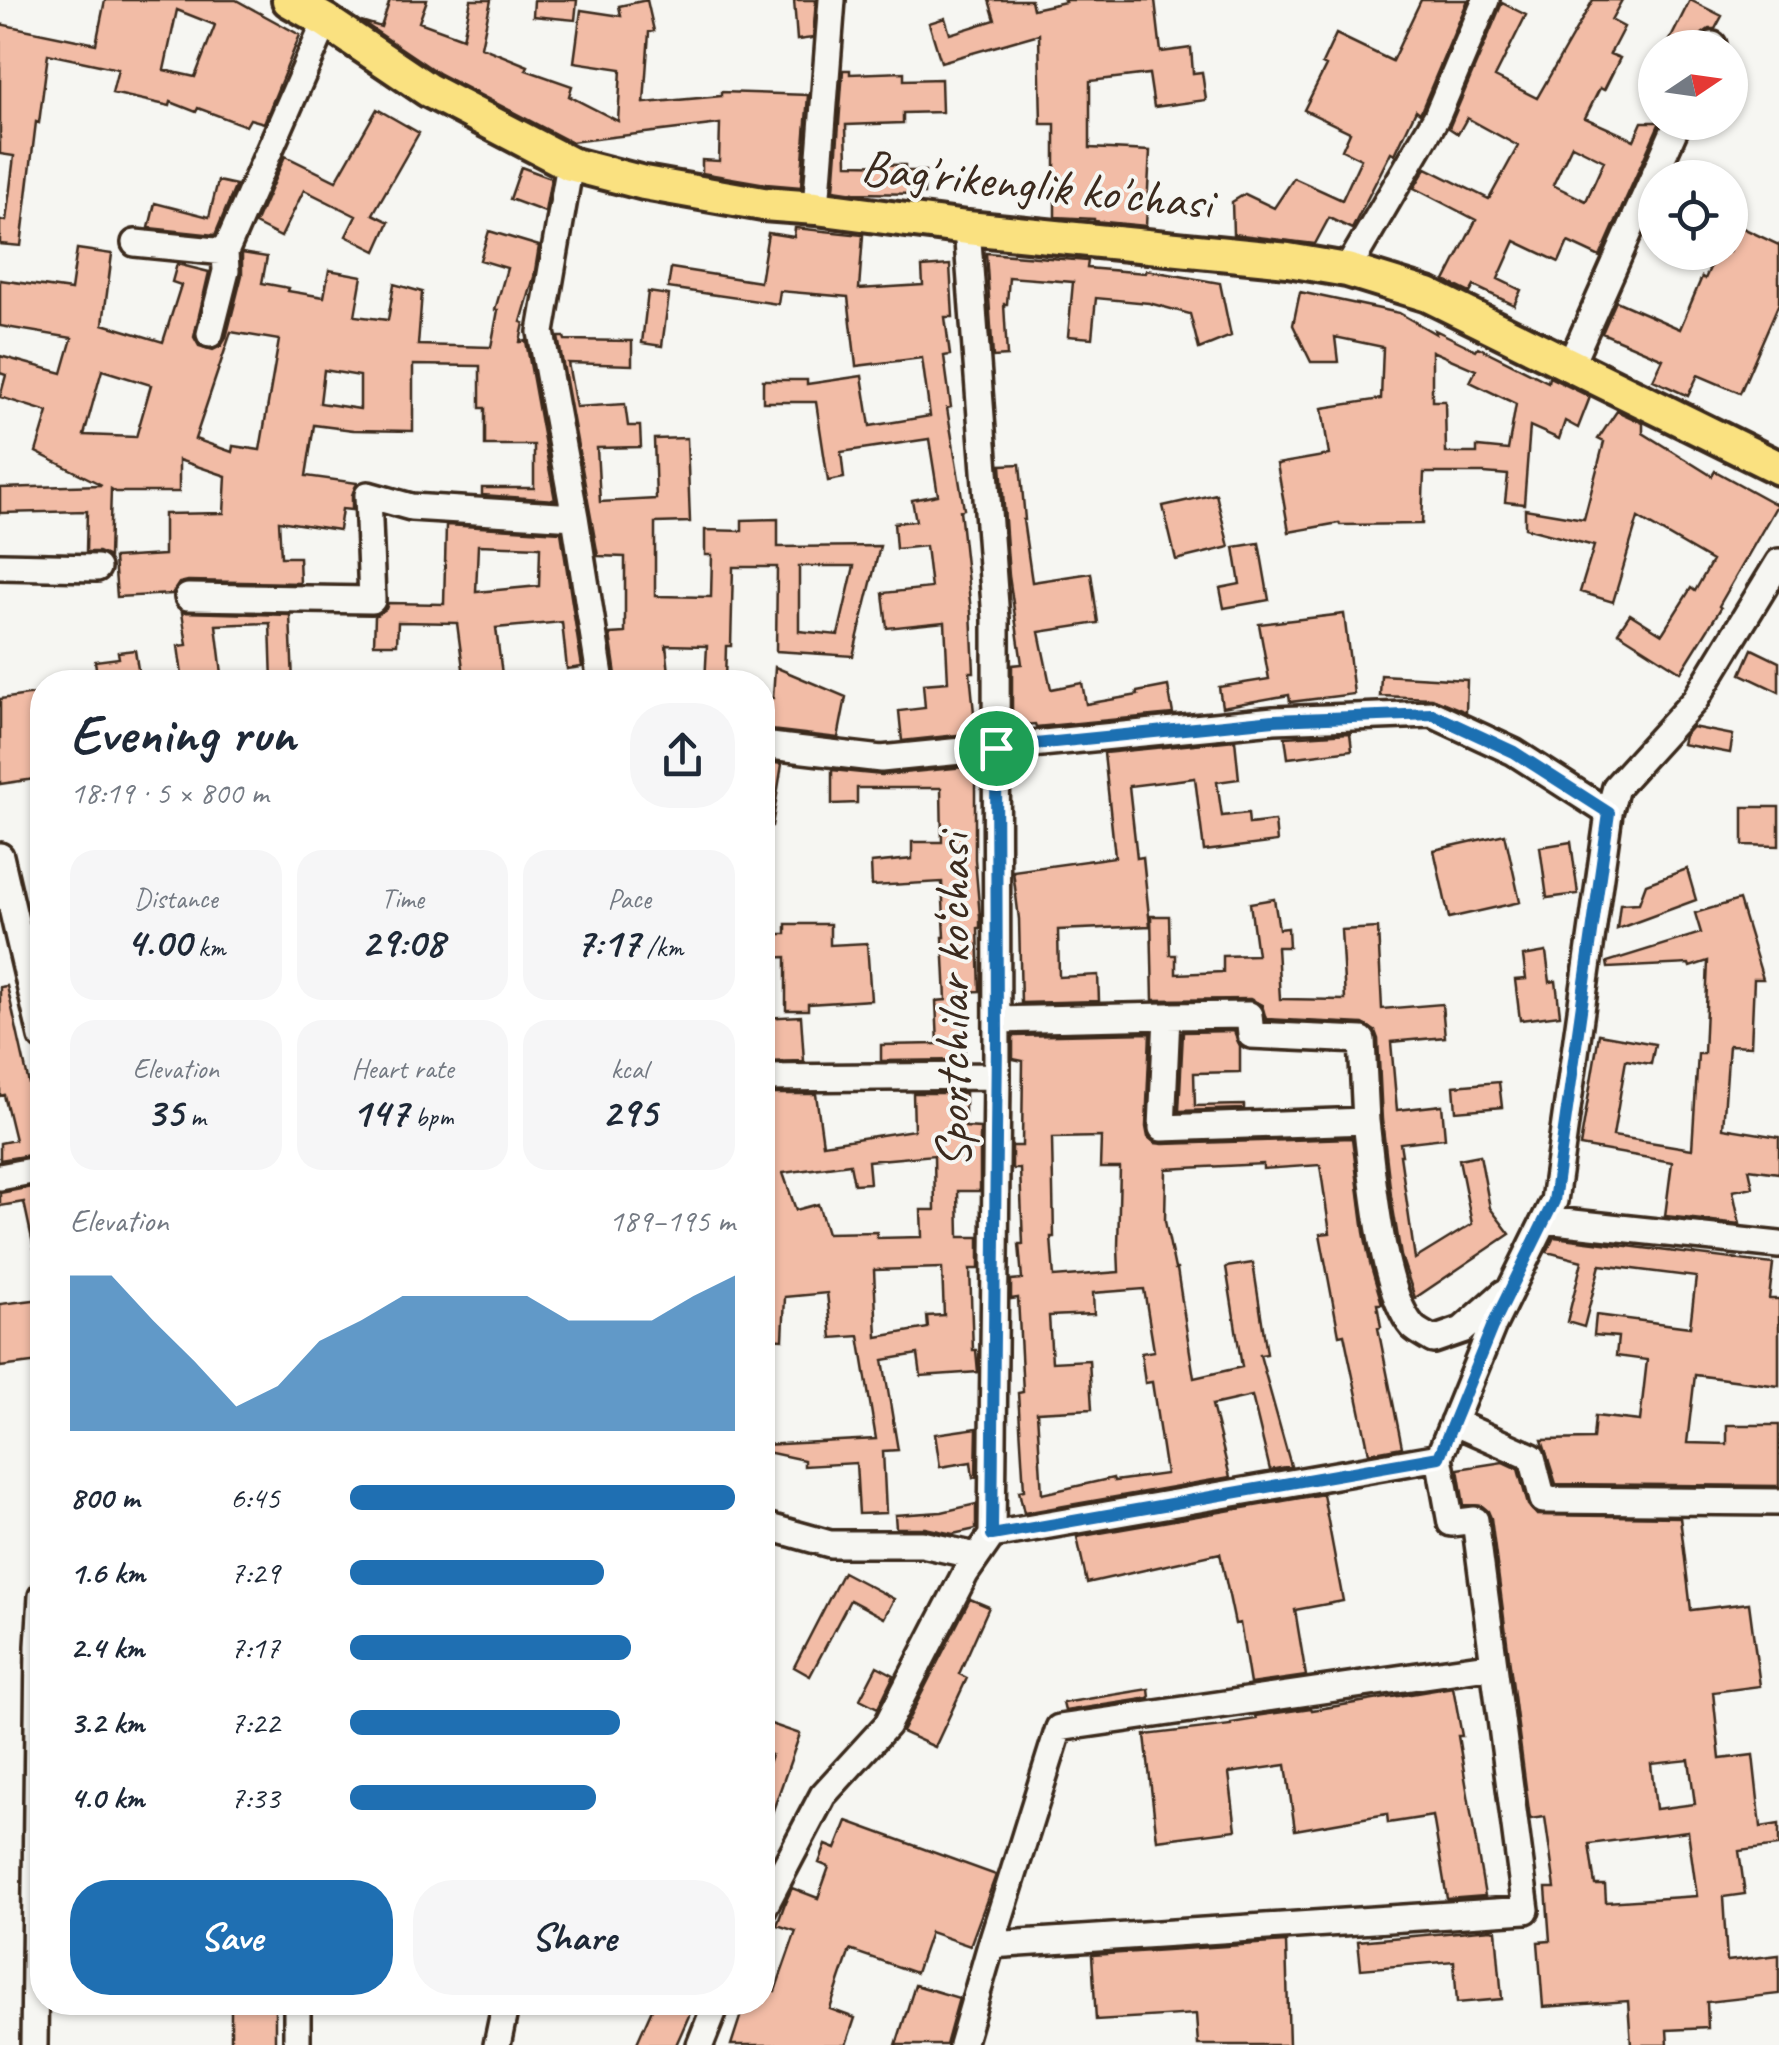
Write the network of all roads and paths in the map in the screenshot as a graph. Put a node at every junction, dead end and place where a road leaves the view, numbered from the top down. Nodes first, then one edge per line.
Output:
1 (289, 0) edge
2 (832, 0) edge
3 (1486, 0) edge
4 (326, 21) junction
5 (1670, 140) edge
6 (570, 164) junction
7 (816, 208) junction
8 (967, 228) junction
9 (135, 242) dead end
10 (224, 252) junction
11 (1347, 270) junction
12 (210, 334) dead end
13 (1570, 365) junction
14 (1779, 468) edge
15 (575, 517) junction
16 (1779, 562) edge
17 (0, 566) edge
18 (97, 568) dead end
19 (188, 597) dead end
20 (599, 670) edge
21 (775, 747) edge
22 (996, 748) junction
23 (1609, 813) junction
24 (0, 856) edge
25 (30, 985) edge
26 (1167, 1016) junction
27 (997, 1020) junction
28 (997, 1076) junction
29 (775, 1078) edge
30 (1366, 1121) junction
31 (30, 1172) edge
32 (0, 1178) edge
33 (1544, 1220) junction
34 (1779, 1244) edge
35 (1512, 1286) junction
36 (1453, 1422) junction
37 (1439, 1457) junction
38 (1779, 1502) edge
39 (775, 1529) edge
40 (992, 1535) junction
41 (976, 1556) junction
42 (1494, 1665) junction
43 (775, 1886) edge
44 (991, 1945) junction
45 (34, 2015) edge
46 (298, 2015) edge
47 (503, 2015) edge
48 (712, 2015) edge
49 (34, 2045) edge
50 (297, 2045) edge
51 (496, 2045) edge
52 (700, 2045) edge
53 (962, 2045) edge

1 - 4 main road, Bag'rikenglik ko'chasi
2 - 7 street
3 - 11 street
4 - 6 main road, Bag'rikenglik ko'chasi
4 - 10 street
5 - 13 street
6 - 7 main road, Bag'rikenglik ko'chasi
6 - 15 street
7 - 8 main road, Bag'rikenglik ko'chasi
8 - 11 main road, Bag'rikenglik ko'chasi
8 - 22 street, Sportchilar ko‘chasi
9 - 10 street
10 - 12 street
11 - 13 main road, Bag'rikenglik ko'chasi
13 - 14 main road, Bag'rikenglik ko'chasi
15 - 19 street
15 - 20 street
16 - 23 street
17 - 18 street
21 - 22 street
22 - 23 street
22 - 27 street, Sportchilar ko‘chasi
23 - 33 street
24 - 25 street
26 - 27 street
26 - 30 street
26 - 30 street
27 - 28 street, Sportchilar ko‘chasi
28 - 29 street
28 - 40 street, Sportchilar ko‘chasi
30 - 35 street
31 - 32 street
33 - 34 street
33 - 35 street
35 - 36 street
36 - 37 street
36 - 38 street
37 - 40 street
37 - 42 street
39 - 41 street
40 - 41 street
41 - 43 street
42 - 44 street
42 - 44 street
44 - 53 street
45 - 49 street
46 - 50 street
47 - 51 street
48 - 52 street

